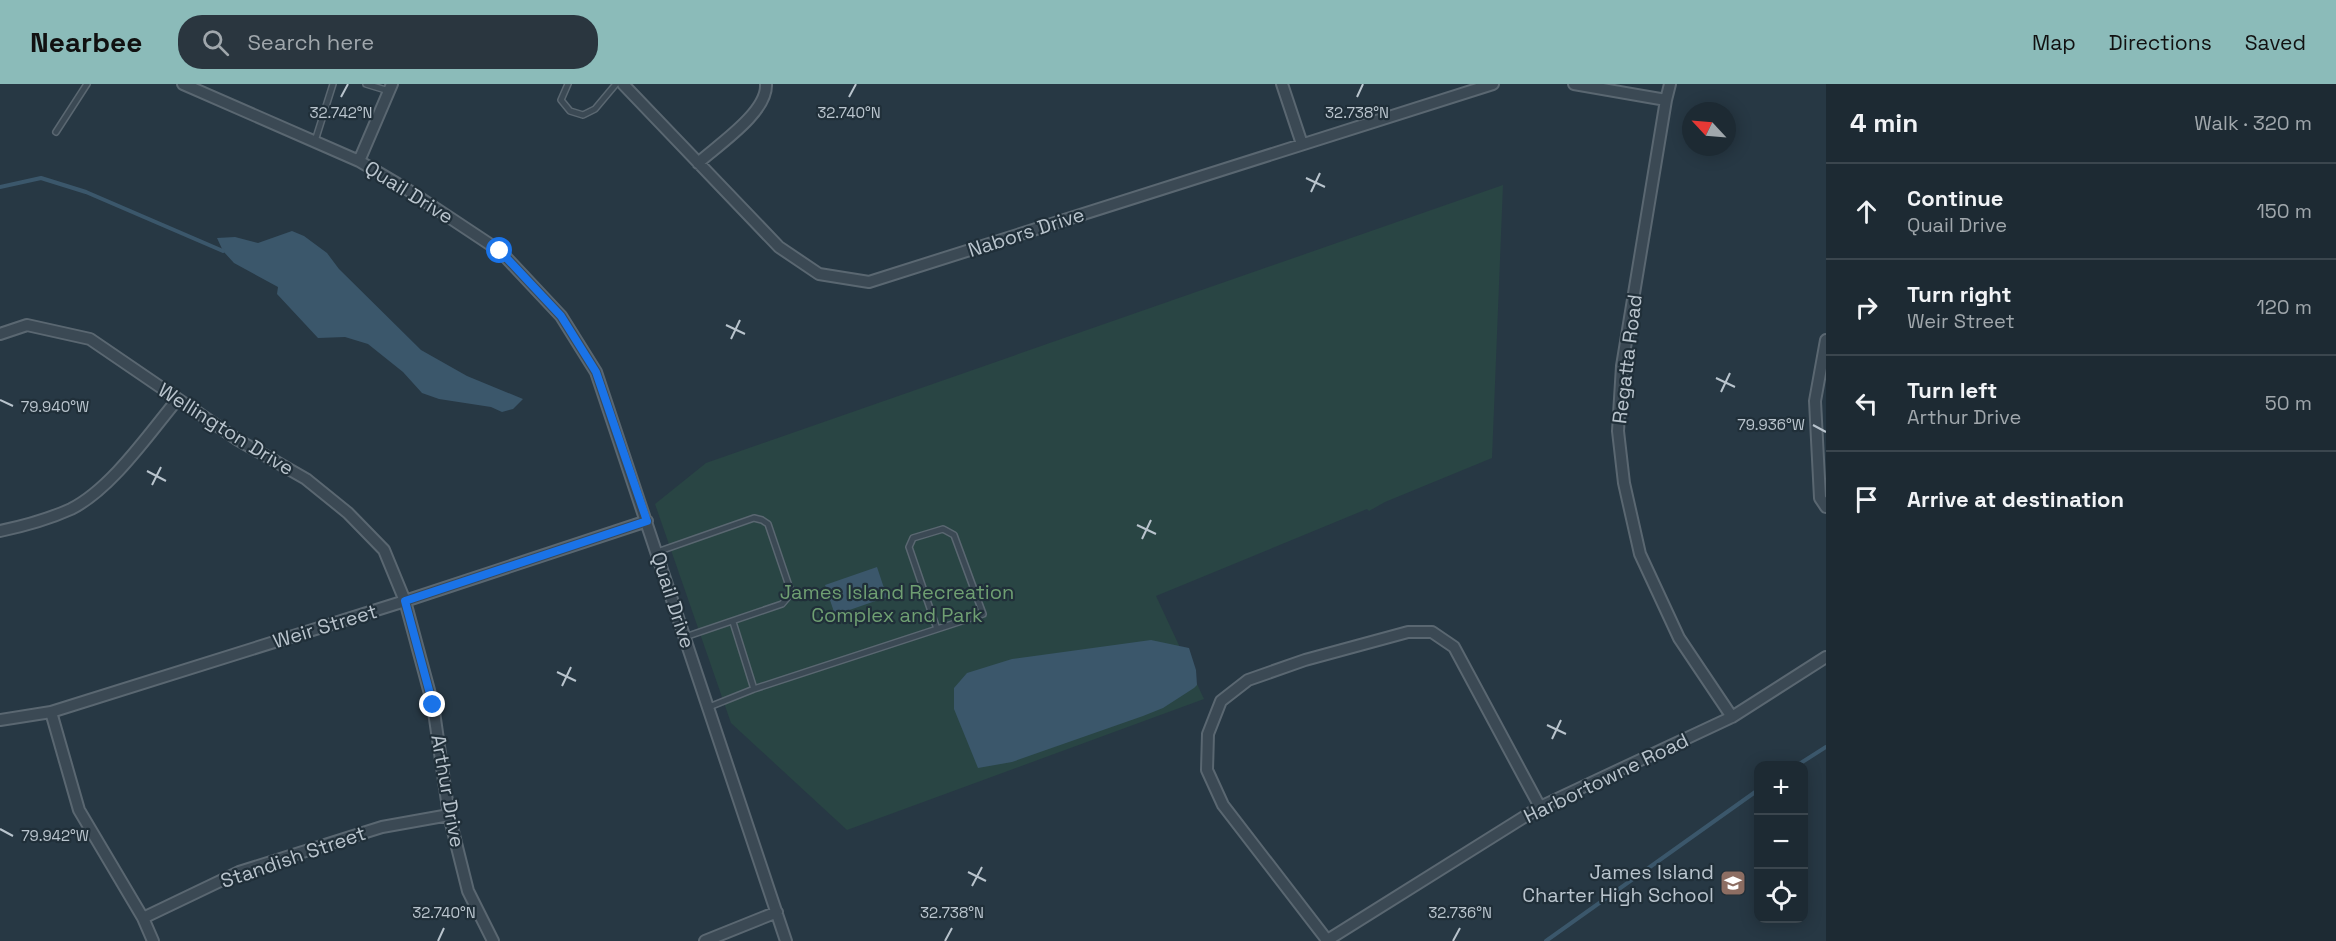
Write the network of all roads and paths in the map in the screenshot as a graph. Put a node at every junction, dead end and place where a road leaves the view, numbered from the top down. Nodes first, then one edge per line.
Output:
1 (87, 84) edge
2 (183, 84) edge
3 (333, 84) edge
4 (366, 84) edge
5 (568, 84) edge
6 (616, 84) edge
7 (623, 84) edge
8 (766, 84) edge
9 (1282, 84) edge
10 (1493, 84) edge
11 (1574, 84) edge
12 (1670, 84) edge
13 (390, 87) edge
14 (1666, 100) junction
15 (56, 132) dead end
16 (315, 141) junction
17 (1302, 144) junction
18 (358, 160) junction
19 (698, 163) junction
20 (0, 334) edge
21 (1826, 340) edge
22 (177, 400) junction
23 (1826, 507) edge
24 (647, 521) junction
25 (0, 531) edge
26 (657, 552) junction
27 (405, 601) junction
28 (733, 622) junction
29 (937, 629) junction
30 (685, 637) junction
31 (1826, 657) edge
32 (754, 688) junction
33 (709, 707) junction
34 (51, 712) junction
35 (1732, 717) junction
36 (0, 720) edge
37 (1540, 807) junction
38 (449, 815) junction
39 (777, 912) junction
40 (143, 918) junction
41 (1327, 940) edge
42 (153, 941) edge
43 (493, 941) edge
44 (705, 941) edge
45 (786, 941) edge

1 - 15 lane
2 - 16 street, Quail Drive
3 - 16 lane
4 - 13 lane
5 - 6 lane
7 - 19 street, Nabors Drive
8 - 19 street
9 - 17 street
10 - 17 street, Nabors Drive
11 - 14 street
12 - 14 street, Regatta Road
13 - 18 street
14 - 35 street, Regatta Road
16 - 18 street, Quail Drive
17 - 19 street, Nabors Drive
18 - 24 street, Quail Drive
20 - 22 street, Wellington Drive
21 - 23 street
22 - 25 street
22 - 27 street, Wellington Drive
24 - 26 street, Quail Drive
24 - 27 street, Weir Street
26 - 28 lane
26 - 30 street, Quail Drive
27 - 34 street, Weir Street
27 - 38 street, Arthur Drive
28 - 30 lane
28 - 32 lane
29 - 29 lane
29 - 32 lane
30 - 33 street, Quail Drive
31 - 35 street, Harbortowne Road
32 - 33 lane
33 - 39 street, Quail Drive
34 - 36 street, Weir Street
34 - 40 street
35 - 37 street, Harbortowne Road
37 - 41 street, Harbortowne Road
37 - 41 street
38 - 40 street, Standish Street
38 - 43 street, Arthur Drive
39 - 44 street
39 - 45 street, Quail Drive
40 - 42 street

